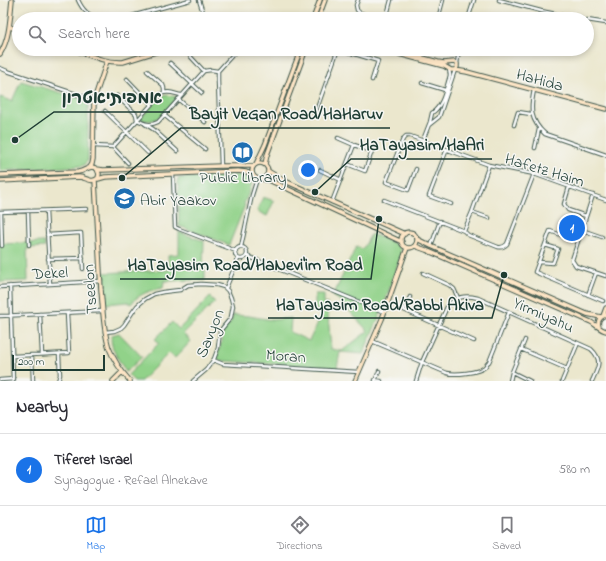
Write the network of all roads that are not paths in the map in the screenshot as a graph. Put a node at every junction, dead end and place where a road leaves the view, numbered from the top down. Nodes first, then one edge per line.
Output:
1 (12, 0) edge
2 (78, 0) edge
3 (190, 0) edge
4 (200, 0) edge
5 (320, 0) edge
6 (325, 0) edge
7 (358, 0) edge
8 (391, 0) edge
9 (443, 0) edge
10 (469, 0) edge
11 (499, 0) edge
12 (474, 1) edge
13 (86, 12) edge
14 (147, 12) edge
15 (203, 12) edge
16 (316, 12) edge
17 (321, 12) edge
18 (359, 12) edge
19 (388, 12) edge
20 (440, 12) edge
21 (470, 12) edge
22 (546, 12) edge
23 (594, 21) edge
24 (606, 23) edge
25 (10, 27) joint
26 (0, 54) edge
27 (92, 56) edge
28 (142, 56) edge
29 (190, 56) dead end
30 (232, 56) edge
31 (298, 56) edge
32 (303, 56) edge
33 (336, 56) edge
34 (361, 56) edge
35 (407, 56) edge
36 (414, 56) edge
37 (456, 56) edge
38 (458, 56) edge
39 (107, 61) junction
40 (451, 62) junction
41 (170, 64) dead end
42 (0, 68) edge
43 (456, 68) junction
44 (449, 69) junction
45 (147, 71) dead end
46 (204, 71) junction
47 (218, 71) junction
48 (127, 79) dead end
49 (372, 80) dead end
50 (422, 83) dead end
51 (192, 84) junction
52 (445, 90) junction
53 (534, 90) junction
54 (164, 92) junction
55 (202, 93) dead end
56 (181, 95) junction
57 (117, 96) dead end
58 (94, 100) junction
59 (178, 100) junction
60 (151, 104) junction
61 (606, 109) edge
62 (105, 111) dead end
63 (434, 111) junction
64 (315, 114) dead end
65 (440, 114) junction
66 (531, 114) junction
67 (164, 115) junction
68 (431, 117) junction
69 (137, 120) junction
70 (436, 120) junction
71 (205, 122) dead end
72 (514, 125) dead end
73 (428, 128) junction
74 (539, 129) junction
75 (127, 132) junction
76 (338, 138) dead end
77 (423, 140) junction
78 (354, 145) junction
79 (94, 146) junction
80 (114, 147) junction
81 (535, 148) dead end
82 (205, 149) dead end
83 (447, 149) junction
84 (177, 151) dead end
85 (148, 153) dead end
86 (606, 155) edge
87 (93, 159) junction
88 (128, 163) dead end
89 (265, 164) junction
90 (347, 164) junction
91 (255, 165) junction
92 (489, 165) junction
93 (221, 166) junction
94 (88, 168) junction
95 (97, 168) junction
96 (416, 169) dead end
97 (320, 170) dead end
98 (268, 171) junction
99 (173, 174) junction
100 (534, 174) junction
101 (0, 175) edge
102 (252, 175) junction
103 (264, 178) junction
104 (87, 179) junction
105 (257, 179) junction
106 (95, 180) junction
107 (341, 180) junction
108 (0, 181) edge
109 (569, 187) junction
110 (593, 196) junction
111 (384, 200) dead end
112 (606, 200) edge
113 (332, 202) junction
114 (451, 204) dead end
115 (87, 209) dead end
116 (46, 210) junction
117 (28, 211) junction
118 (1, 212) edge
119 (472, 212) junction
120 (586, 216) junction
121 (489, 218) dead end
122 (440, 221) junction
123 (582, 230) junction
124 (464, 231) junction
125 (405, 234) junction
126 (47, 235) junction
127 (602, 237) dead end
128 (417, 239) junction
129 (578, 241) junction
130 (402, 242) junction
131 (29, 245) dead end
132 (545, 245) junction
133 (2, 246) dead end
134 (415, 246) junction
135 (431, 246) junction
136 (241, 247) junction
137 (407, 248) junction
138 (236, 251) junction
139 (247, 256) junction
140 (82, 258) junction
141 (238, 259) junction
142 (48, 260) junction
143 (539, 262) junction
144 (83, 269) dead end
145 (423, 273) dead end
146 (596, 273) junction
147 (606, 276) edge
148 (101, 281) junction
149 (50, 284) junction
150 (10, 286) junction
151 (0, 287) edge
152 (226, 288) junction
153 (588, 295) junction
154 (410, 297) dead end
155 (458, 298) junction
156 (603, 301) dead end
157 (606, 308) edge
158 (103, 311) junction
159 (384, 312) junction
160 (509, 312) junction
161 (67, 313) junction
162 (40, 314) junction
163 (0, 316) edge
164 (11, 316) junction
165 (603, 316) edge
166 (439, 325) junction
167 (599, 327) junction
168 (606, 331) edge
169 (105, 332) junction
170 (525, 340) dead end
171 (372, 341) junction
172 (474, 341) dead end
173 (578, 343) junction
174 (521, 349) junction
175 (42, 354) junction
176 (59, 354) junction
177 (32, 355) junction
178 (13, 356) junction
179 (213, 360) junction
180 (422, 362) junction
181 (567, 369) junction
182 (379, 371) dead end
183 (122, 372) junction
184 (359, 372) junction
185 (512, 372) junction
186 (0, 380) edge
187 (14, 380) edge
188 (33, 381) edge
189 (58, 381) edge
190 (113, 381) edge
191 (130, 381) edge
192 (193, 381) edge
193 (355, 381) edge
194 (375, 381) edge
195 (381, 381) edge
196 (416, 381) edge
197 (510, 381) edge
198 (530, 381) edge
199 (562, 381) edge
200 (592, 381) edge

1 - 25 main road
2 - 13 street
3 - 14 street
4 - 15 street
5 - 16 main road
6 - 17 main road
7 - 18 street
8 - 19 street
9 - 20 street
10 - 12 street
11 - 22 street
12 - 21 street
23 - 24 street
25 - 26 main road
27 - 39 main road
28 - 39 main road
29 - 46 street
30 - 47 street
31 - 91 main road
32 - 89 main road
33 - 64 street
34 - 49 street
35 - 44 main road
36 - 40 main road
37 - 40 street
38 - 43 street
39 - 58 main road
40 - 43 main road
40 - 44 main road
41 - 51 street
42 - 58 street
43 - 44 main road
43 - 53 main road, HaHida
43 - 65 street
44 - 52 street
45 - 54 street
46 - 47 street
46 - 51 street
47 - 93 street
48 - 60 street
50 - 52 street
51 - 55 street
51 - 56 street
52 - 63 street
53 - 61 main road, HaHida
53 - 66 street
54 - 56 street
54 - 60 street
56 - 59 street
57 - 69 street
58 - 79 main road
59 - 67 street
59 - 71 street
60 - 69 street
62 - 75 street
63 - 65 street
63 - 68 street
65 - 70 street
66 - 72 street
66 - 74 street
67 - 69 street
67 - 82 street
68 - 70 street
68 - 73 street
69 - 75 street
69 - 84 street
70 - 73 street
73 - 77 street
74 - 81 street
74 - 86 street
75 - 80 street
75 - 85 street
76 - 78 street
77 - 83 street, Hafetz Haim
77 - 96 street, Hafetz Haim
78 - 90 street
78 - 90 street
79 - 80 street
79 - 87 main road
80 - 88 street
83 - 92 street, Hafetz Haim
83 - 114 street
87 - 94 main road
87 - 95 main road
89 - 91 main road
89 - 98 main road
90 - 107 street
91 - 93 main road
91 - 102 main road
92 - 100 street, Hafetz Haim
92 - 119 street
93 - 95 main road
94 - 95 main road
94 - 101 main road
94 - 104 main road
95 - 106 main road
97 - 107 street
98 - 103 main road
98 - 113 main road
99 - 102 main road
99 - 106 main road
99 - 138 street
100 - 109 street, Hafetz Haim
100 - 124 street
102 - 105 main road
103 - 105 main road
103 - 130 main road
104 - 106 main road
104 - 108 main road
105 - 136 street
106 - 148 main road, Tseelon
107 - 113 street
109 - 110 street, Hafetz Haim
109 - 120 street
110 - 112 street, Hafetz Haim
110 - 120 street
111 - 122 street
113 - 125 main road
115 - 116 street
116 - 117 street
116 - 126 street
117 - 118 street
117 - 131 street
118 - 133 street
119 - 121 street
119 - 124 street
120 - 123 street
122 - 124 street
122 - 135 street
123 - 127 street
123 - 129 street
125 - 128 main road
125 - 130 main road
126 - 140 street
126 - 142 street
128 - 134 main road
128 - 135 main road
129 - 132 street
129 - 146 street
130 - 137 main road
132 - 143 street
132 - 143 street
134 - 137 main road
134 - 167 main road
135 - 165 main road
136 - 138 street
136 - 139 street
137 - 159 main road
138 - 141 street
139 - 141 street
139 - 159 street
140 - 142 street
140 - 144 street
141 - 152 street
142 - 149 street
143 - 153 street
145 - 155 street
146 - 147 street
146 - 153 street
148 - 149 street, Dekel
148 - 158 main road, Tseelon
149 - 150 street, Dekel
150 - 151 street, Dekel
150 - 164 street
152 - 169 street
152 - 179 street, Savyon
153 - 156 street
154 - 166 street
155 - 160 street, Yirmiyahu
155 - 166 street
157 - 165 main road
158 - 161 street
158 - 169 main road, Tseelon
159 - 171 main road
160 - 173 street, Yirmiyahu
160 - 180 street
161 - 162 street
161 - 176 street
162 - 164 street
162 - 175 street
163 - 164 street
164 - 178 street
165 - 167 main road
166 - 172 street
166 - 180 street
167 - 168 main road
169 - 183 main road, Tseelon
170 - 174 street
171 - 180 street
171 - 184 main road
173 - 181 street
173 - 200 street, Yirmiyahu
174 - 181 street
174 - 185 street
175 - 176 street
175 - 177 street
176 - 189 street
177 - 178 street
177 - 188 street
178 - 187 street
179 - 184 street, Moran
179 - 192 street, Savyon
180 - 196 street
181 - 199 street
182 - 194 street
183 - 190 main road
183 - 191 main road, Tseelon
184 - 193 main road
185 - 197 street
185 - 198 street
186 - 187 street
194 - 195 street

